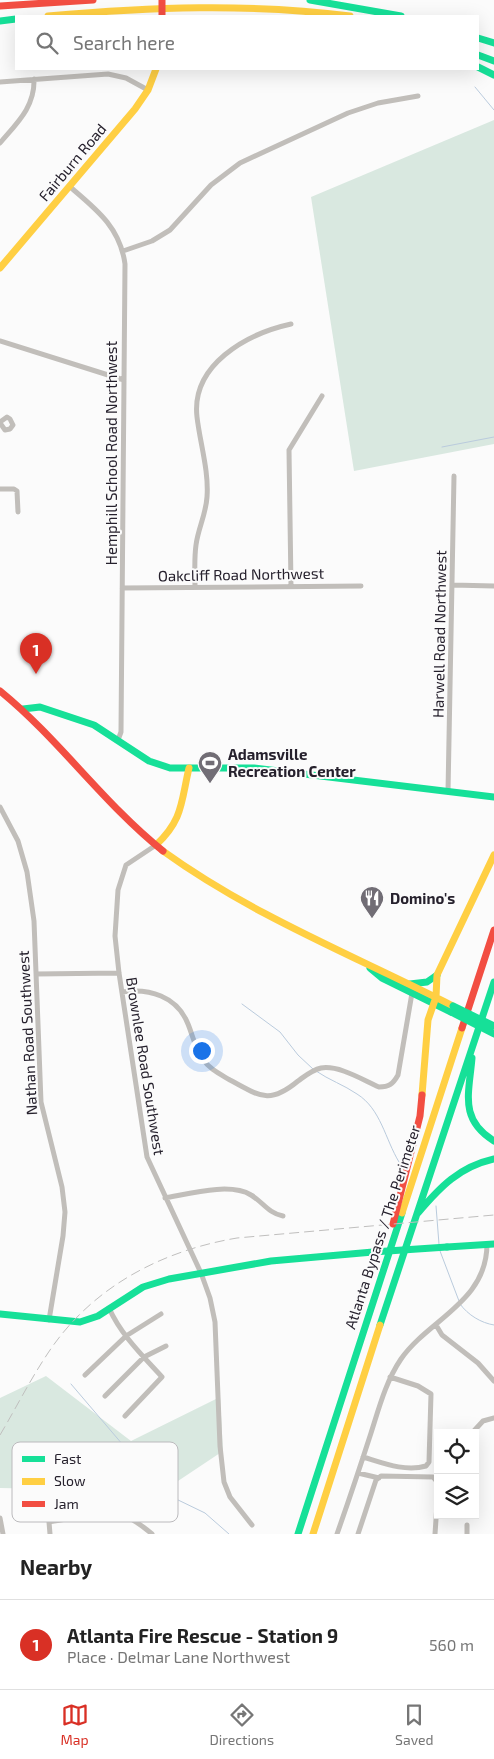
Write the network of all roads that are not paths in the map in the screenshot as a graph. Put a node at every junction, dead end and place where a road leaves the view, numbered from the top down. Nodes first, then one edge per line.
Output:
1 (40, 0) edge
2 (93, 0) edge
3 (162, 0) edge
4 (310, 0) edge
5 (0, 6) edge
6 (207, 6) junction
7 (60, 15) edge
8 (162, 15) edge
9 (295, 15) edge
10 (342, 15) edge
11 (395, 15) edge
12 (15, 19) edge
13 (0, 20) edge
14 (479, 38) edge
15 (494, 43) edge
16 (479, 49) edge
17 (479, 55) edge
18 (494, 55) edge
19 (494, 61) edge
20 (479, 68) edge
21 (156, 70) edge
22 (494, 75) edge
23 (34, 79) junction
24 (0, 82) edge
25 (148, 90) junction
26 (418, 96) dead end
27 (0, 143) edge
28 (70, 186) junction
29 (123, 250) junction
30 (0, 268) edge
31 (291, 324) dead end
32 (0, 341) edge
33 (124, 380) junction
34 (322, 396) dead end
35 (2, 416) edge
36 (0, 423) edge
37 (454, 476) dead end
38 (0, 489) edge
39 (18, 512) dead end
40 (452, 585) junction
41 (290, 586) junction
42 (361, 586) dead end
43 (494, 586) edge
44 (195, 587) junction
45 (122, 588) junction
46 (0, 691) edge
47 (23, 709) junction
48 (118, 740) junction
49 (189, 768) junction
50 (448, 792) junction
51 (494, 797) edge
52 (0, 807) edge
53 (156, 845) junction
54 (494, 855) edge
55 (494, 930) edge
56 (494, 943) edge
57 (368, 966) junction
58 (36, 974) junction
59 (119, 974) junction
60 (437, 975) junction
61 (494, 982) edge
62 (410, 984) junction
63 (122, 992) junction
64 (412, 993) junction
65 (473, 996) junction
66 (435, 1000) junction
67 (452, 1009) junction
68 (494, 1026) edge
69 (494, 1034) edge
70 (473, 1044) junction
71 (494, 1141) edge
72 (494, 1159) edge
73 (165, 1198) junction
74 (283, 1216) dead end
75 (415, 1218) junction
76 (490, 1244) edge
77 (383, 1268) junction
78 (201, 1273) junction
79 (109, 1308) junction
80 (0, 1314) edge
81 (161, 1314) dead end
82 (49, 1320) junction
83 (436, 1324) junction
84 (126, 1336) junction
85 (166, 1346) dead end
86 (144, 1357) junction
87 (85, 1375) dead end
88 (390, 1377) junction
89 (494, 1381) edge
90 (106, 1396) dead end
91 (124, 1416) dead end
92 (494, 1418) edge
93 (476, 1429) edge
94 (363, 1457) junction
95 (358, 1473) junction
96 (379, 1478) junction
97 (434, 1478) edge
98 (0, 1518) edge
99 (437, 1519) edge
100 (133, 1522) edge
101 (252, 1525) dead end
102 (467, 1525) dead end
103 (1, 1526) edge
104 (3, 1534) edge
105 (152, 1534) edge
106 (298, 1534) edge
107 (313, 1534) edge
108 (338, 1534) edge
109 (358, 1534) edge
110 (436, 1534) edge
111 (467, 1534) edge

1 - 5 main road
2 - 5 main road
3 - 8 main road, bridge
4 - 11 main road
6 - 7 main road
6 - 9 main road
6 - 10 main road
12 - 13 main road
14 - 15 main road
16 - 18 main road
17 - 19 main road
20 - 22 main road
21 - 25 main road, Fairburn Road
23 - 24 street
23 - 25 street
23 - 27 street
25 - 28 main road, Fairburn Road
26 - 29 street
28 - 29 street, Hemphill School Road Northwest
28 - 30 main road, Fairburn Road
29 - 33 street, Hemphill School Road Northwest
31 - 44 street
32 - 33 street
33 - 45 street, Hemphill School Road Northwest
34 - 41 street
35 - 36 street
35 - 36 street
37 - 40 street, Harwell Road Northwest
38 - 39 street
40 - 43 street
40 - 50 street, Harwell Road Northwest
41 - 42 street, Oakcliff Road Northwest
41 - 44 street, Oakcliff Road Northwest
44 - 45 street, Oakcliff Road Northwest
45 - 48 street, Hemphill School Road Northwest
46 - 47 main road
47 - 48 main road
47 - 53 main road
48 - 49 main road
49 - 50 main road
49 - 53 main road
50 - 51 main road
52 - 58 street, Nathan Road Southwest
53 - 57 main road
53 - 59 street, Brownlee Road Southwest
54 - 60 main road
55 - 65 main road, Atlanta Bypass / The Perimeter
56 - 65 main road
57 - 62 main road
57 - 64 main road
58 - 59 street
58 - 82 street, Nathan Road Southwest
59 - 63 street, Brownlee Road Southwest
60 - 62 main road
60 - 66 main road
61 - 70 main road, Atlanta Bypass / The Perimeter
62 - 66 main road
63 - 64 street
63 - 73 street, Brownlee Road Southwest
64 - 66 main road
65 - 77 main road, Atlanta Bypass / The Perimeter
66 - 67 main road
66 - 77 main road
67 - 68 main road, bridge
67 - 69 main road, bridge
70 - 71 main road
70 - 75 main road, Atlanta Bypass / The Perimeter
72 - 75 main road
73 - 74 street
73 - 78 street, Brownlee Road Southwest
75 - 107 main road, Atlanta Bypass / The Perimeter
76 - 78 main road, bridge
76 - 83 street
77 - 106 main road, Atlanta Bypass / The Perimeter
78 - 79 main road
78 - 101 street, Brownlee Road Southwest
79 - 82 main road
79 - 84 street
80 - 82 main road
81 - 84 street
83 - 88 street
83 - 89 street
84 - 86 street
84 - 87 street
85 - 86 street
86 - 90 street
86 - 91 street
88 - 94 street
88 - 94 street
92 - 93 street
94 - 95 street
95 - 96 street
95 - 108 street
96 - 97 street
96 - 109 street
98 - 103 street
99 - 110 street
100 - 105 street
102 - 111 street
103 - 104 street

